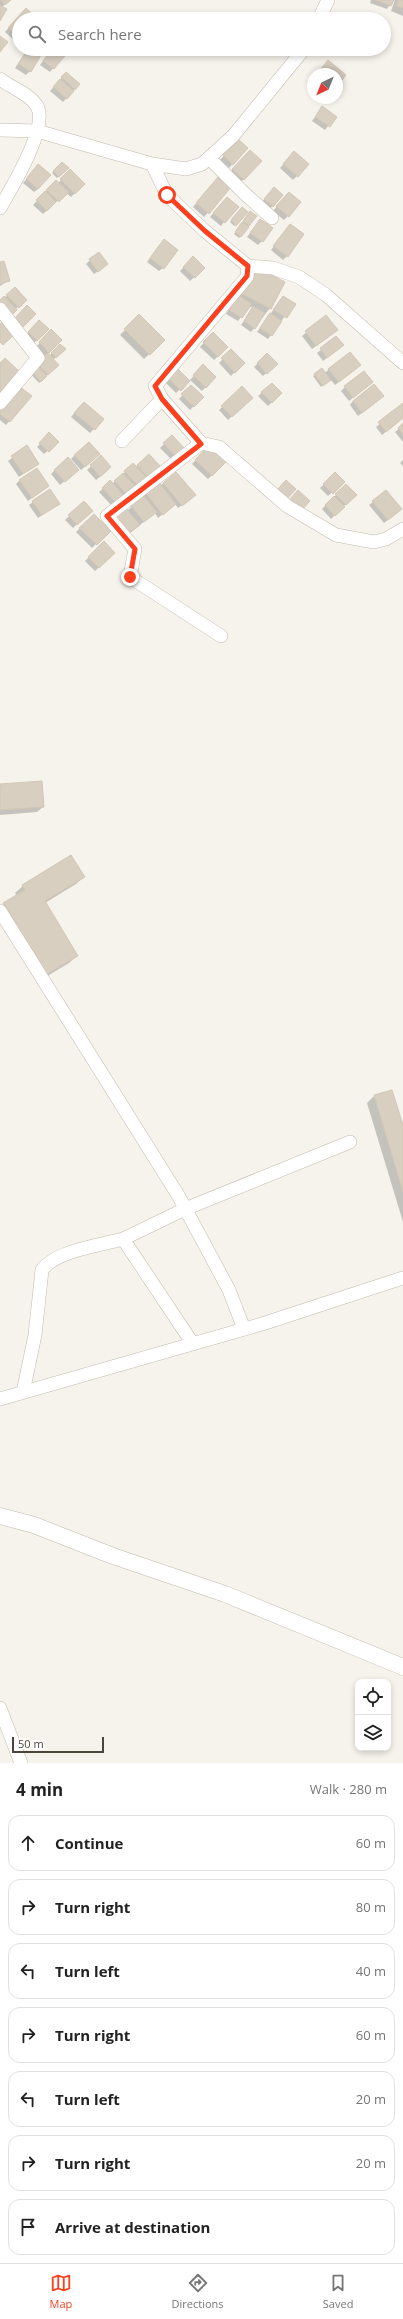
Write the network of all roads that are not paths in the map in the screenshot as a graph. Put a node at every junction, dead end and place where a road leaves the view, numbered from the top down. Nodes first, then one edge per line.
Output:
1 (328, 0) edge
2 (322, 12) edge
3 (298, 56) edge
4 (0, 79) edge
5 (0, 130) edge
6 (37, 131) junction
7 (209, 158) junction
8 (152, 164) junction
9 (0, 208) edge
10 (272, 218) dead end
11 (248, 266) junction
12 (0, 309) edge
13 (403, 363) edge
14 (162, 399) junction
15 (0, 403) edge
16 (122, 441) dead end
17 (201, 444) junction
18 (403, 529) edge
19 (220, 636) dead end
20 (0, 911) edge
21 (350, 1142) dead end
22 (185, 1209) junction
23 (123, 1239) junction
24 (403, 1278) edge
25 (244, 1329) junction
26 (193, 1344) junction
27 (23, 1392) junction
28 (0, 1399) edge
29 (0, 1516) edge
30 (403, 1667) edge
31 (0, 1708) edge
32 (21, 1763) edge

1 - 2 street
3 - 7 street
4 - 6 street
5 - 6 street
6 - 8 street
6 - 9 street
7 - 8 street
7 - 10 street
8 - 11 street
11 - 13 street
11 - 14 street
12 - 15 street
14 - 16 street
14 - 17 street
17 - 18 street
17 - 19 street
20 - 22 street
21 - 22 street
22 - 23 street
22 - 25 street
23 - 26 street
23 - 27 street
24 - 25 street
25 - 26 street
26 - 27 street
27 - 28 street
29 - 30 street
31 - 32 street

